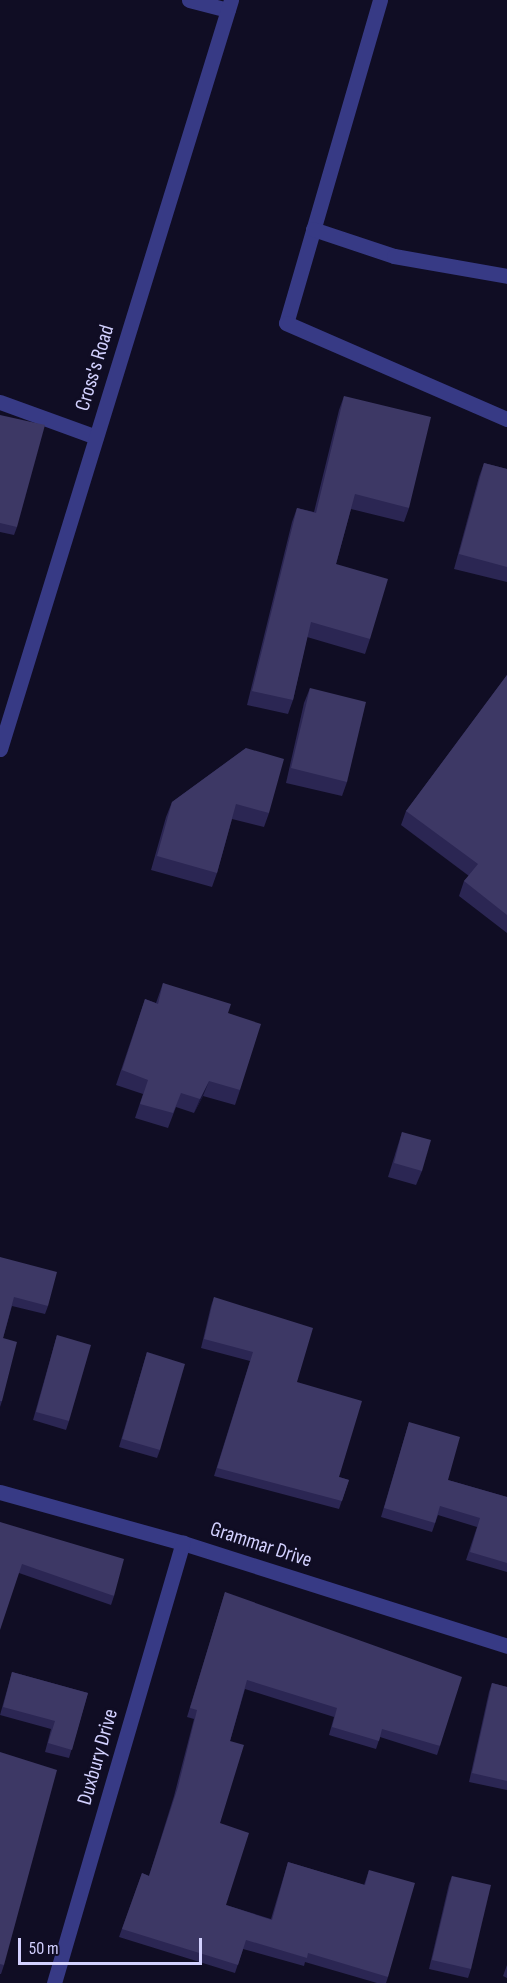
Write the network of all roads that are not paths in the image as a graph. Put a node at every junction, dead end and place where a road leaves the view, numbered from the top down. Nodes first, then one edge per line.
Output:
1 (189, 0) edge
2 (380, 0) edge
3 (230, 5) edge
4 (313, 229) junction
5 (507, 276) edge
6 (0, 402) edge
7 (507, 419) edge
8 (96, 436) junction
9 (0, 749) edge
10 (0, 1492) edge
11 (183, 1542) junction
12 (507, 1646) edge
13 (54, 1983) edge

1 - 3 street
2 - 4 street
3 - 8 street, Cross's Road
4 - 5 street
4 - 7 street
6 - 8 street
8 - 9 street, Cross's Road
10 - 11 street, Grammar Drive
11 - 12 street, Grammar Drive
11 - 13 street, Duxbury Drive

